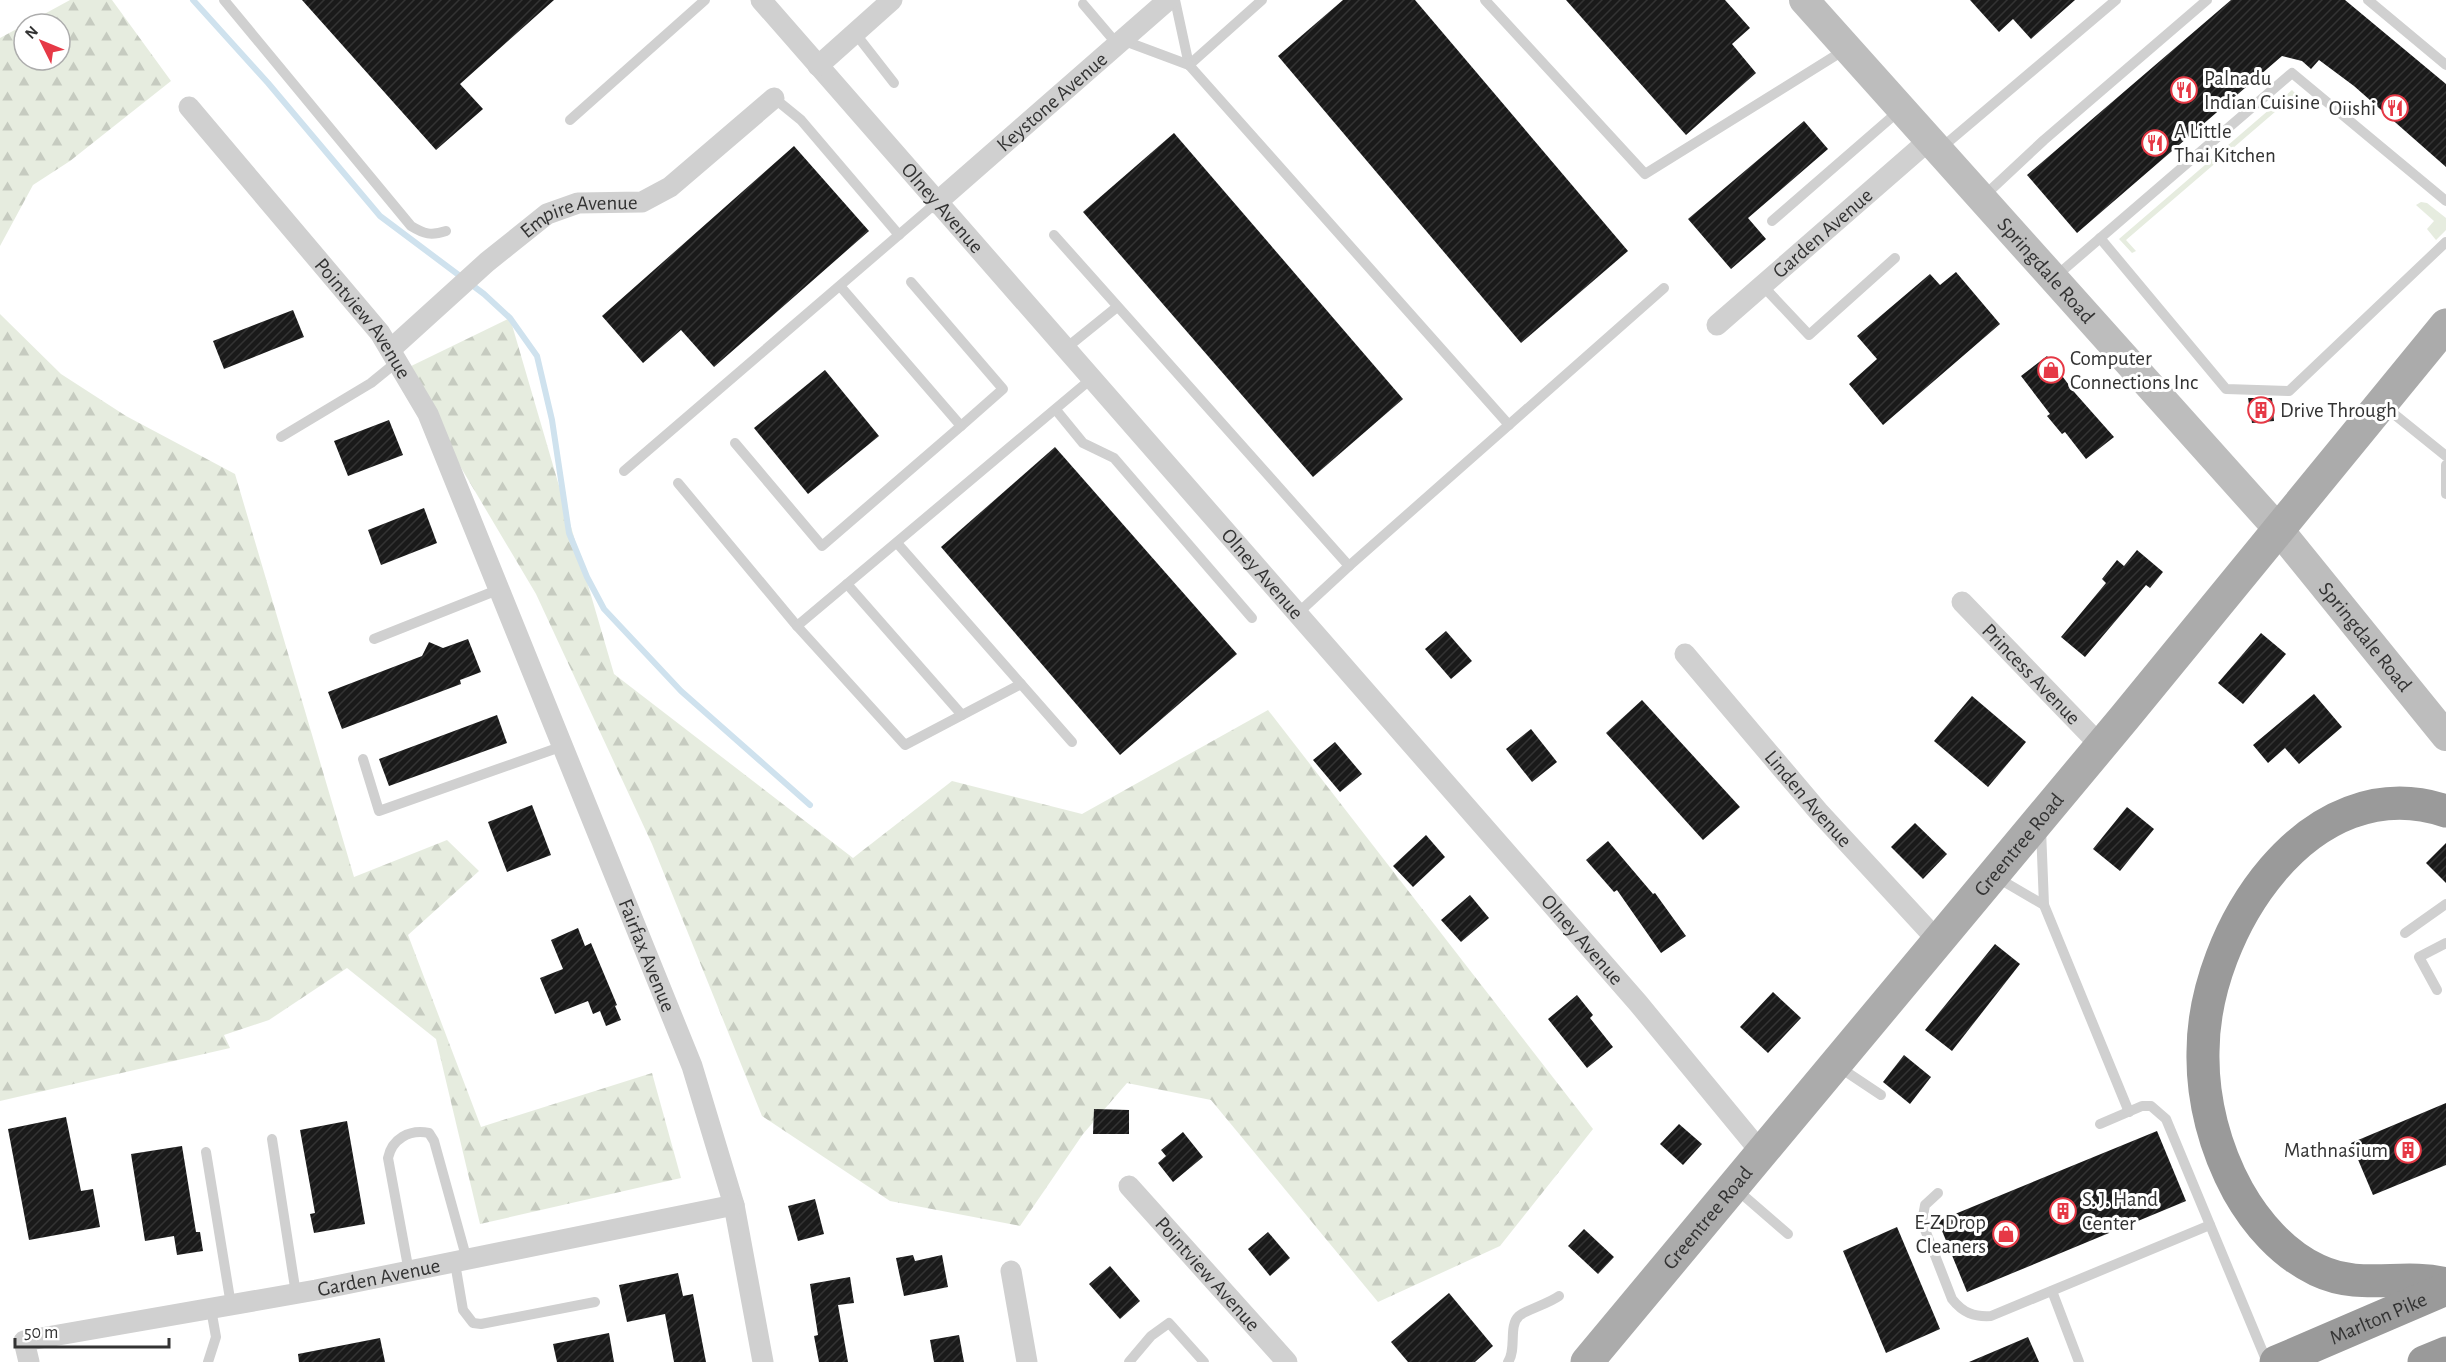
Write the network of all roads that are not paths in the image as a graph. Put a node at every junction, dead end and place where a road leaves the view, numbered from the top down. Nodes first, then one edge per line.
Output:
1 (224, 0) edge
2 (705, 0) edge
3 (761, 0) edge
4 (892, 0) edge
5 (1168, 0) edge
6 (1175, 0) edge
7 (1262, 0) edge
8 (1485, 0) edge
9 (1804, 0) edge
10 (2116, 0) edge
11 (2207, 0) edge
12 (2368, 0) edge
13 (1083, 4) dead end
14 (855, 33) junction
15 (1120, 42) junction
16 (1847, 49) junction
17 (1189, 65) junction
18 (2446, 65) edge
19 (818, 66) junction
20 (894, 83) dead end
21 (774, 98) joint
22 (189, 107) dead end
23 (1900, 110) junction
24 (570, 120) dead end
25 (1933, 146) junction
26 (1980, 199) junction
27 (2446, 201) edge
28 (936, 203) junction
29 (1772, 221) dead end
30 (446, 231) dead end
31 (899, 235) junction
32 (1054, 236) dead end
33 (2100, 238) junction
34 (2446, 242) edge
35 (1895, 258) dead end
36 (2052, 279) junction
37 (911, 282) dead end
38 (1762, 285) junction
39 (840, 286) junction
40 (1664, 288) dead end
41 (1117, 307) junction
42 (1717, 325) dead end
43 (2440, 336) edge
44 (1065, 349) junction
45 (395, 355) junction
46 (1091, 379) junction
47 (2382, 404) junction
48 (1056, 410) junction
49 (1509, 425) junction
50 (961, 426) junction
51 (281, 437) dead end
52 (735, 443) dead end
53 (2446, 456) edge
54 (2446, 465) edge
55 (624, 471) dead end
56 (678, 483) dead end
57 (2446, 494) edge
58 (2279, 530) junction
59 (897, 543) junction
60 (488, 561) joint
61 (1349, 566) junction
62 (848, 584) junction
63 (500, 589) junction
64 (1962, 602) dead end
65 (1297, 614) junction
66 (1252, 618) dead end
67 (797, 626) junction
68 (374, 639) dead end
69 (1685, 654) dead end
70 (1021, 684) junction
71 (962, 715) junction
72 (2446, 736) edge
73 (1072, 742) dead end
74 (563, 746) junction
75 (2101, 746) junction
76 (363, 759) dead end
77 (2446, 811) edge
78 (2040, 819) junction
79 (1993, 876) junction
80 (2446, 904) edge
81 (2044, 905) junction
82 (2405, 933) dead end
83 (1938, 941) junction
84 (2446, 943) edge
85 (2437, 990) dead end
86 (1835, 1064) junction
87 (1881, 1095) dead end
88 (2130, 1112) junction
89 (2100, 1124) dead end
90 (272, 1139) dead end
91 (1760, 1151) junction
92 (206, 1152) dead end
93 (1731, 1185) junction
94 (1129, 1186) dead end
95 (1938, 1193) dead end
96 (734, 1205) junction
97 (2210, 1225) junction
98 (1788, 1234) dead end
99 (461, 1261) junction
100 (1011, 1271) dead end
101 (409, 1272) junction
102 (2446, 1284) edge
103 (2446, 1289) edge
104 (2052, 1291) junction
105 (296, 1294) junction
106 (1559, 1296) dead end
107 (595, 1302) dead end
108 (221, 1307) junction
109 (2446, 1353) edge
110 (2078, 1358) edge
111 (1595, 1359) edge
112 (29, 1362) edge
113 (208, 1362) edge
114 (763, 1362) edge
115 (1027, 1362) edge
116 (1129, 1362) edge
117 (1204, 1362) edge
118 (1287, 1362) edge
119 (1508, 1362) edge
120 (2267, 1362) edge
121 (2276, 1362) edge
122 (2424, 1362) edge

1 - 30 lane
2 - 24 lane
3 - 19 street, Olney Avenue
4 - 14 street
5 - 15 street, Keystone Avenue
6 - 17 lane
7 - 17 lane
8 - 16 lane
9 - 16 main road, Springdale Road
10 - 25 lane
11 - 26 lane
12 - 18 lane
13 - 15 lane
14 - 19 street
14 - 20 lane
15 - 17 lane
15 - 28 street, Keystone Avenue
16 - 23 main road, Springdale Road
17 - 49 lane
19 - 28 street, Olney Avenue
21 - 31 lane
21 - 45 street, Empire Avenue
22 - 45 street, Pointview Avenue
23 - 25 main road, Springdale Road
23 - 29 lane
25 - 26 main road, Springdale Road
25 - 38 street, Garden Avenue
26 - 36 main road, Springdale Road
27 - 33 lane
28 - 31 lane
28 - 44 street, Olney Avenue
31 - 39 lane
32 - 41 lane
33 - 34 lane
33 - 36 lane
35 - 38 lane
36 - 58 main road, Springdale Road
37 - 50 lane
38 - 42 street, Garden Avenue
39 - 50 lane
39 - 55 lane
40 - 49 lane
41 - 44 lane
41 - 61 lane
43 - 47 main road, Greentree Road
44 - 46 street, Olney Avenue
45 - 51 lane
45 - 60 street, Pointview Avenue
46 - 48 lane
46 - 65 street, Olney Avenue
47 - 53 lane
47 - 58 main road, Greentree Road
48 - 59 lane
48 - 66 lane
49 - 61 lane
50 - 52 lane
54 - 57 lane
56 - 67 lane
58 - 72 main road, Springdale Road
58 - 75 main road, Greentree Road
59 - 62 lane
59 - 70 lane
60 - 63 street, Fairfax Avenue
61 - 65 lane
62 - 67 lane
62 - 71 lane
63 - 68 lane
63 - 74 street, Fairfax Avenue
64 - 75 street, Princess Avenue
65 - 91 street, Olney Avenue
67 - 71 lane
69 - 83 street, Linden Avenue
70 - 71 lane
70 - 73 lane
74 - 76 lane
74 - 96 street, Fairfax Avenue
75 - 78 main road, Greentree Road
77 - 102 highway
78 - 79 main road, Greentree Road
78 - 81 lane
79 - 81 lane
79 - 83 main road, Greentree Road
80 - 82 lane
81 - 88 lane
83 - 86 main road, Greentree Road
84 - 85 lane
86 - 87 lane
86 - 91 main road, Greentree Road
88 - 89 lane
88 - 97 lane
90 - 105 lane
91 - 93 main road, Greentree Road
92 - 108 lane
93 - 98 lane
93 - 111 main road, Greentree Road
94 - 118 street, Pointview Avenue
95 - 104 lane
96 - 99 street, Garden Avenue
96 - 114 street, Fairfax Avenue
97 - 104 lane
97 - 120 lane
99 - 101 street, Garden Avenue
99 - 101 lane
99 - 107 lane
100 - 115 street
101 - 105 street, Garden Avenue
103 - 121 highway, Marlton Pike
104 - 110 lane
105 - 108 street, Garden Avenue
106 - 119 lane
108 - 112 street, Garden Avenue
108 - 113 lane
109 - 122 highway
116 - 117 lane

